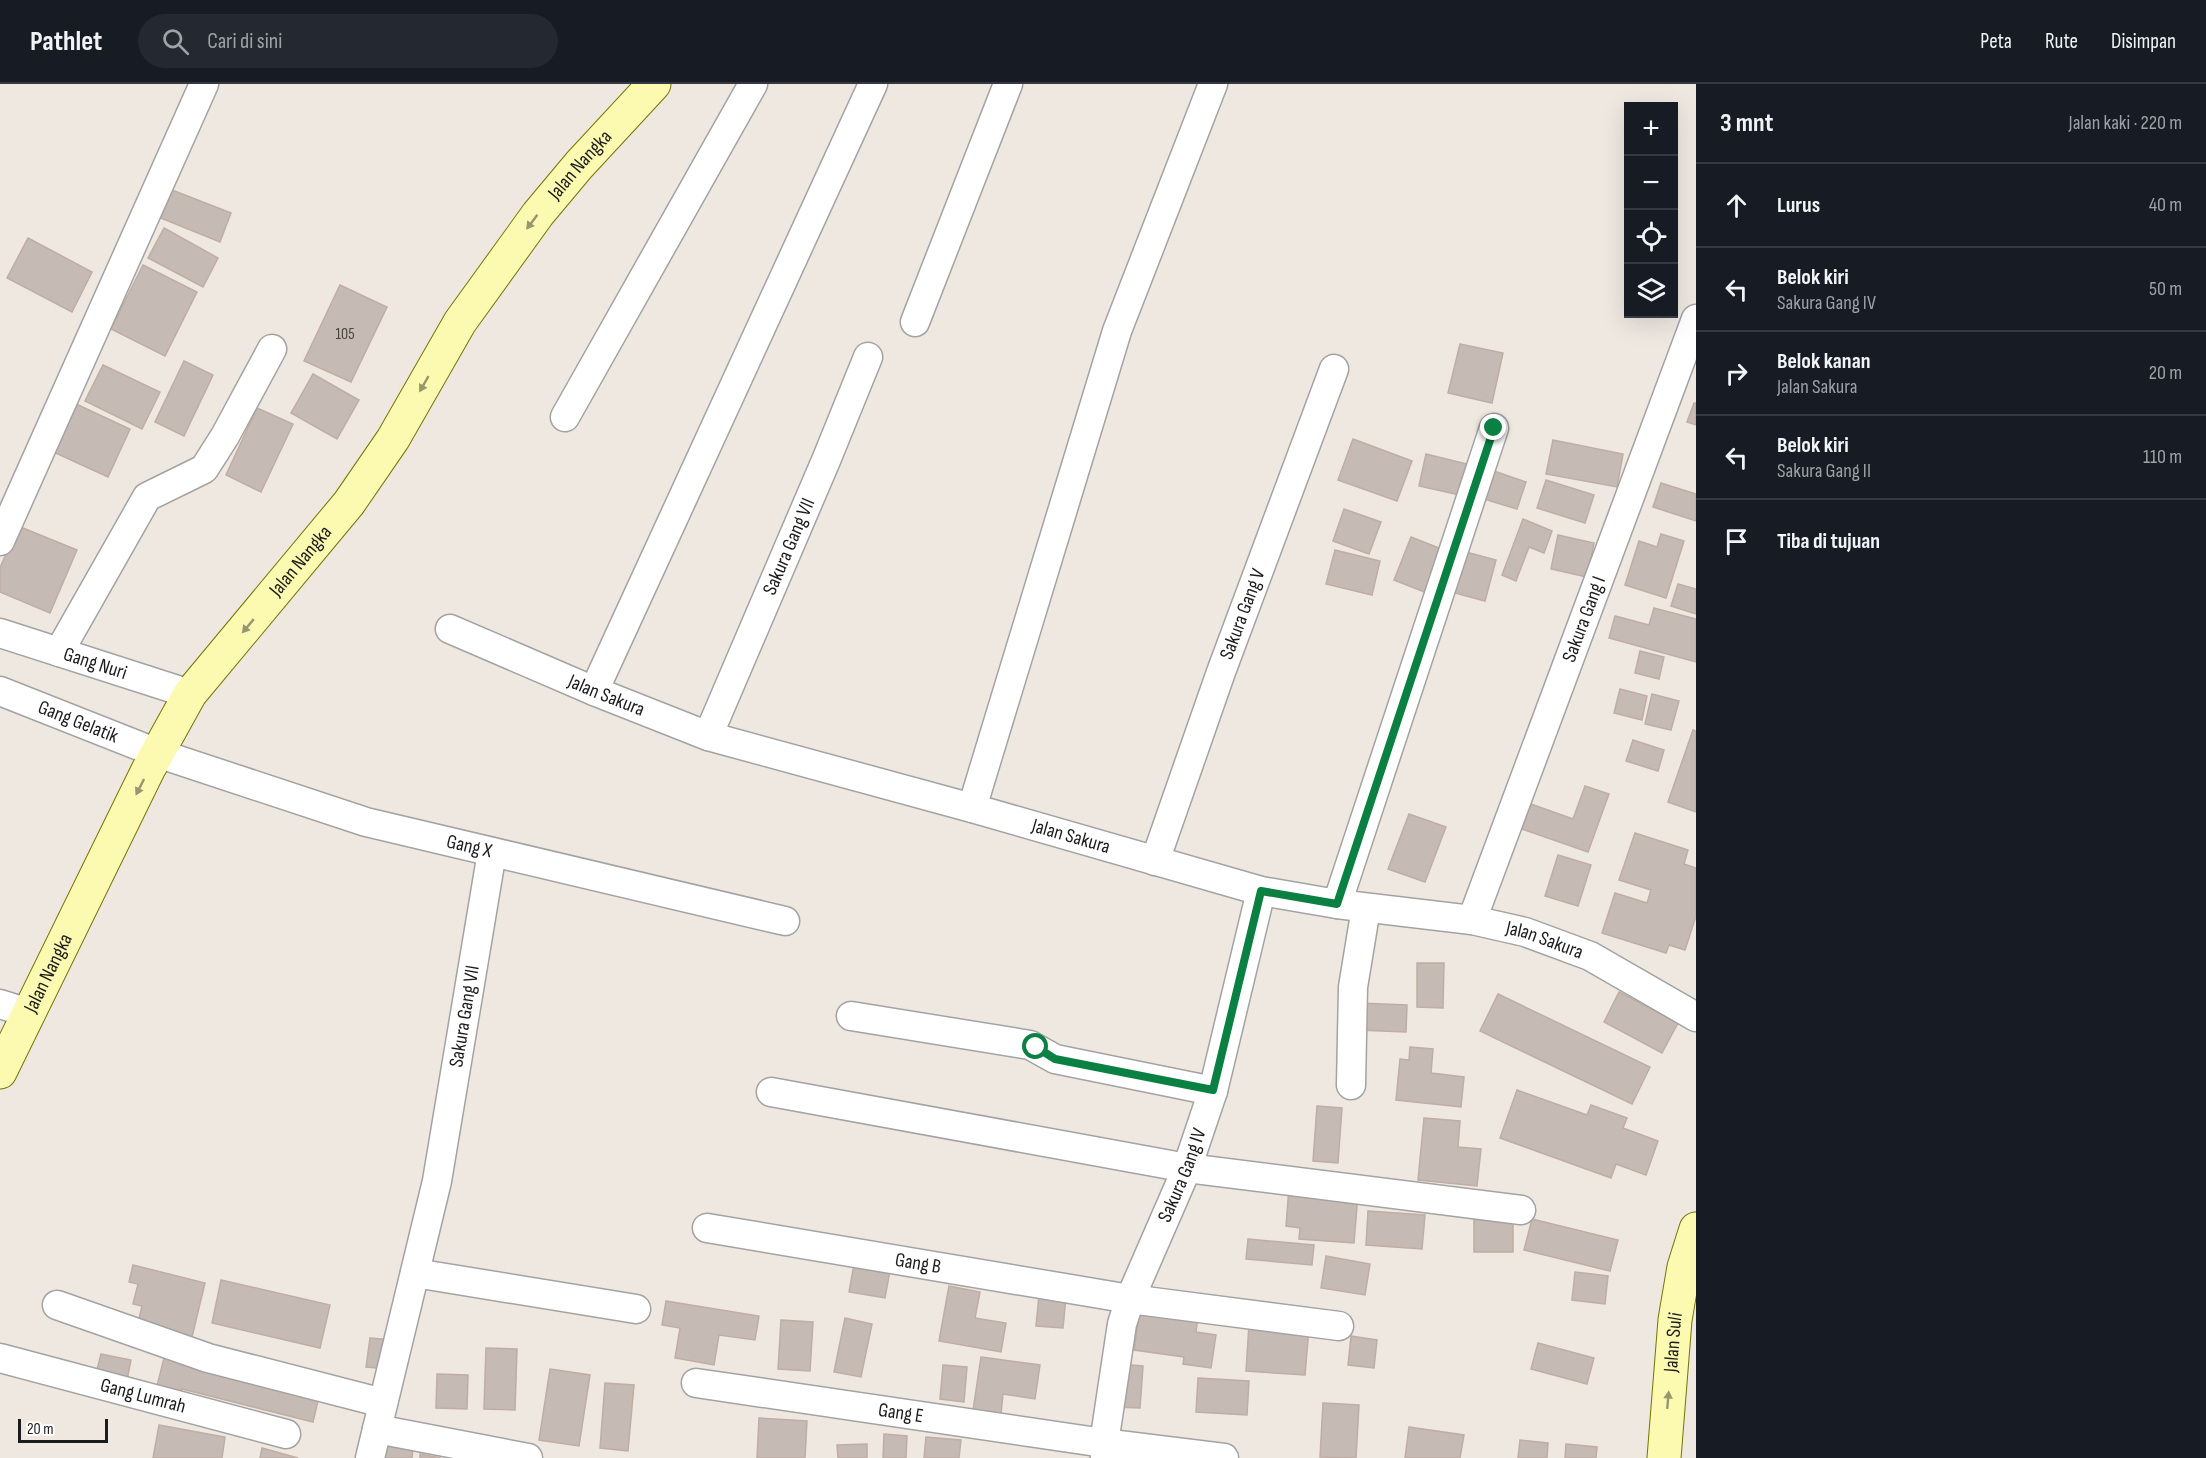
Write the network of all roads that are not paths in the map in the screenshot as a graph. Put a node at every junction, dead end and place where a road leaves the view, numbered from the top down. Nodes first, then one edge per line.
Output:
1 (204, 84) edge
2 (654, 84) edge
3 (753, 84) edge
4 (873, 84) edge
5 (1008, 84) edge
6 (1213, 84) edge
7 (1696, 320) edge
8 (915, 322) dead end
9 (272, 349) dead end
10 (868, 357) dead end
11 (1334, 369) dead end
12 (564, 417) dead end
13 (1494, 428) dead end
14 (0, 541) edge
15 (450, 629) dead end
16 (0, 633) edge
17 (59, 652) junction
18 (0, 691) edge
19 (594, 691) junction
20 (190, 694) junction
21 (708, 736) junction
22 (157, 753) junction
23 (972, 808) junction
24 (492, 852) junction
25 (1155, 861) junction
26 (1261, 891) junction
27 (1337, 904) junction
28 (1366, 908) junction
29 (1472, 920) junction
30 (785, 921) dead end
31 (14, 1009) edge
32 (851, 1016) dead end
33 (1696, 1017) edge
34 (0, 1072) edge
35 (1351, 1085) dead end
36 (1213, 1090) junction
37 (771, 1092) dead end
38 (1187, 1168) junction
39 (1521, 1210) dead end
40 (707, 1228) dead end
41 (1696, 1229) edge
42 (1690, 1268) edge
43 (415, 1273) junction
44 (1130, 1299) junction
45 (57, 1305) dead end
46 (636, 1309) dead end
47 (1339, 1326) dead end
48 (0, 1358) edge
49 (696, 1383) dead end
50 (380, 1416) junction
51 (286, 1434) dead end
52 (1104, 1451) edge
53 (370, 1458) edge
54 (528, 1458) edge
55 (1224, 1458) edge
56 (1664, 1458) edge

1 - 14 street
2 -> 20 main road, Jalan Nangka
3 - 12 street
4 - 19 street
5 - 8 street
6 - 23 street
7 - 29 street, Sakura Gang I
9 - 17 street
10 - 21 street, Sakura Gang VII
11 - 25 street, Sakura Gang V
13 - 27 street
15 - 19 street, Jalan Sakura
16 - 17 street, Gang Nuri
17 - 20 street, Gang Nuri
18 - 22 street, Gang Gelatik
19 - 21 street, Jalan Sakura
20 - 22 main road, Jalan Nangka
21 - 23 street, Jalan Sakura
22 - 24 street, Gang X
22 -> 31 main road, Jalan Nangka
23 - 25 street, Jalan Sakura
24 - 30 street, Gang X
24 - 43 street, Sakura Gang VII
25 - 26 street, Jalan Sakura
26 - 27 street, Jalan Sakura
26 - 36 street, Sakura Gang IV
27 - 28 street, Jalan Sakura
28 - 29 street, Jalan Sakura
28 - 35 street
29 - 33 street, Jalan Sakura
31 - 34 main road, Jalan Nangka
32 - 36 street
36 - 38 street, Sakura Gang IV
37 - 38 street
38 - 39 street
38 - 44 street, Sakura Gang IV
40 - 44 street, Gang B
41 - 42 main road, Jalan Suli
56 -> 42 main road, Jalan Suli
43 - 46 street
43 - 50 street, Sakura Gang VII
44 - 47 street, Gang B
44 - 52 street, Sakura Gang IV
45 - 50 street
48 - 51 street, Gang Lumrah
49 - 52 street, Gang E
50 - 53 street, Sakura Gang VII
50 - 54 street
52 - 55 street, Gang E

